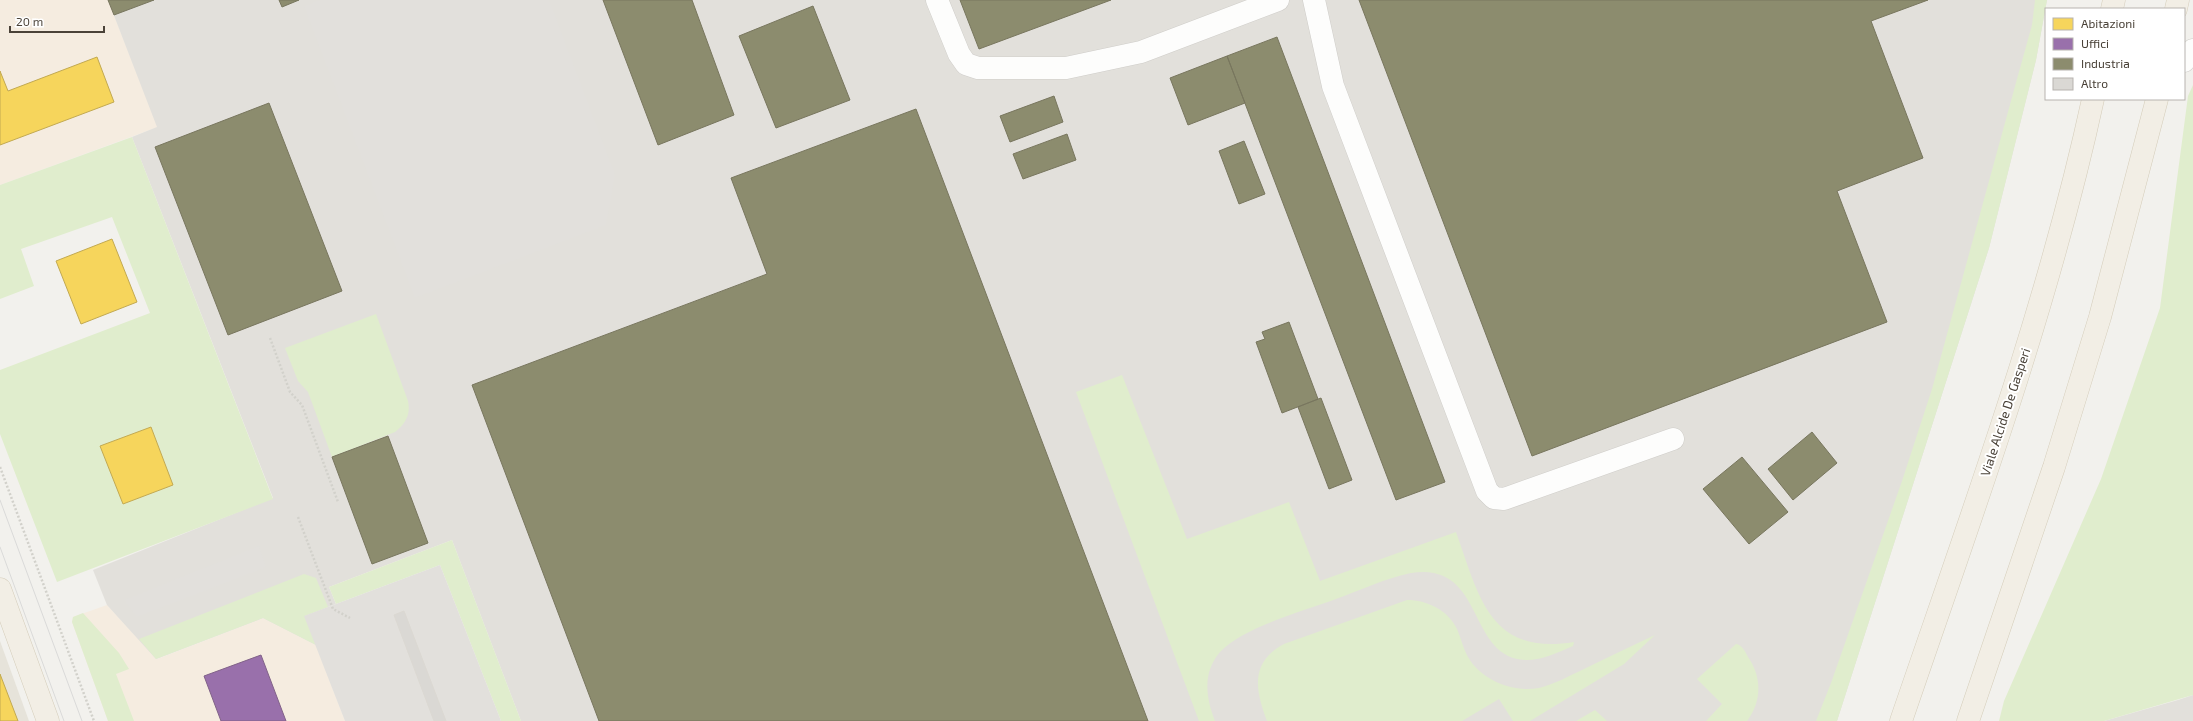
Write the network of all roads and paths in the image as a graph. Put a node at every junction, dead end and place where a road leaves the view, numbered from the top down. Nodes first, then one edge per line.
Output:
1 (937, 0) edge
2 (1278, 0) edge
3 (1314, 0) edge
4 (2193, 50) edge
5 (2185, 60) edge
6 (2093, 100) edge
7 (2157, 100) edge
8 (270, 338) dead end
9 (1673, 439) dead end
10 (0, 467) edge
11 (338, 502) dead end
12 (298, 517) dead end
13 (0, 589) edge
14 (350, 618) dead end
15 (48, 721) edge
16 (94, 721) edge
17 (1901, 721) edge
18 (1968, 721) edge

1 - 2 lane
3 - 9 lane
4 - 5 lane
6 - 17 main road, Viale Alcide De Gasperi
7 - 18 main road
8 - 11 path
10 - 16 path
12 - 14 path
13 - 15 main road

